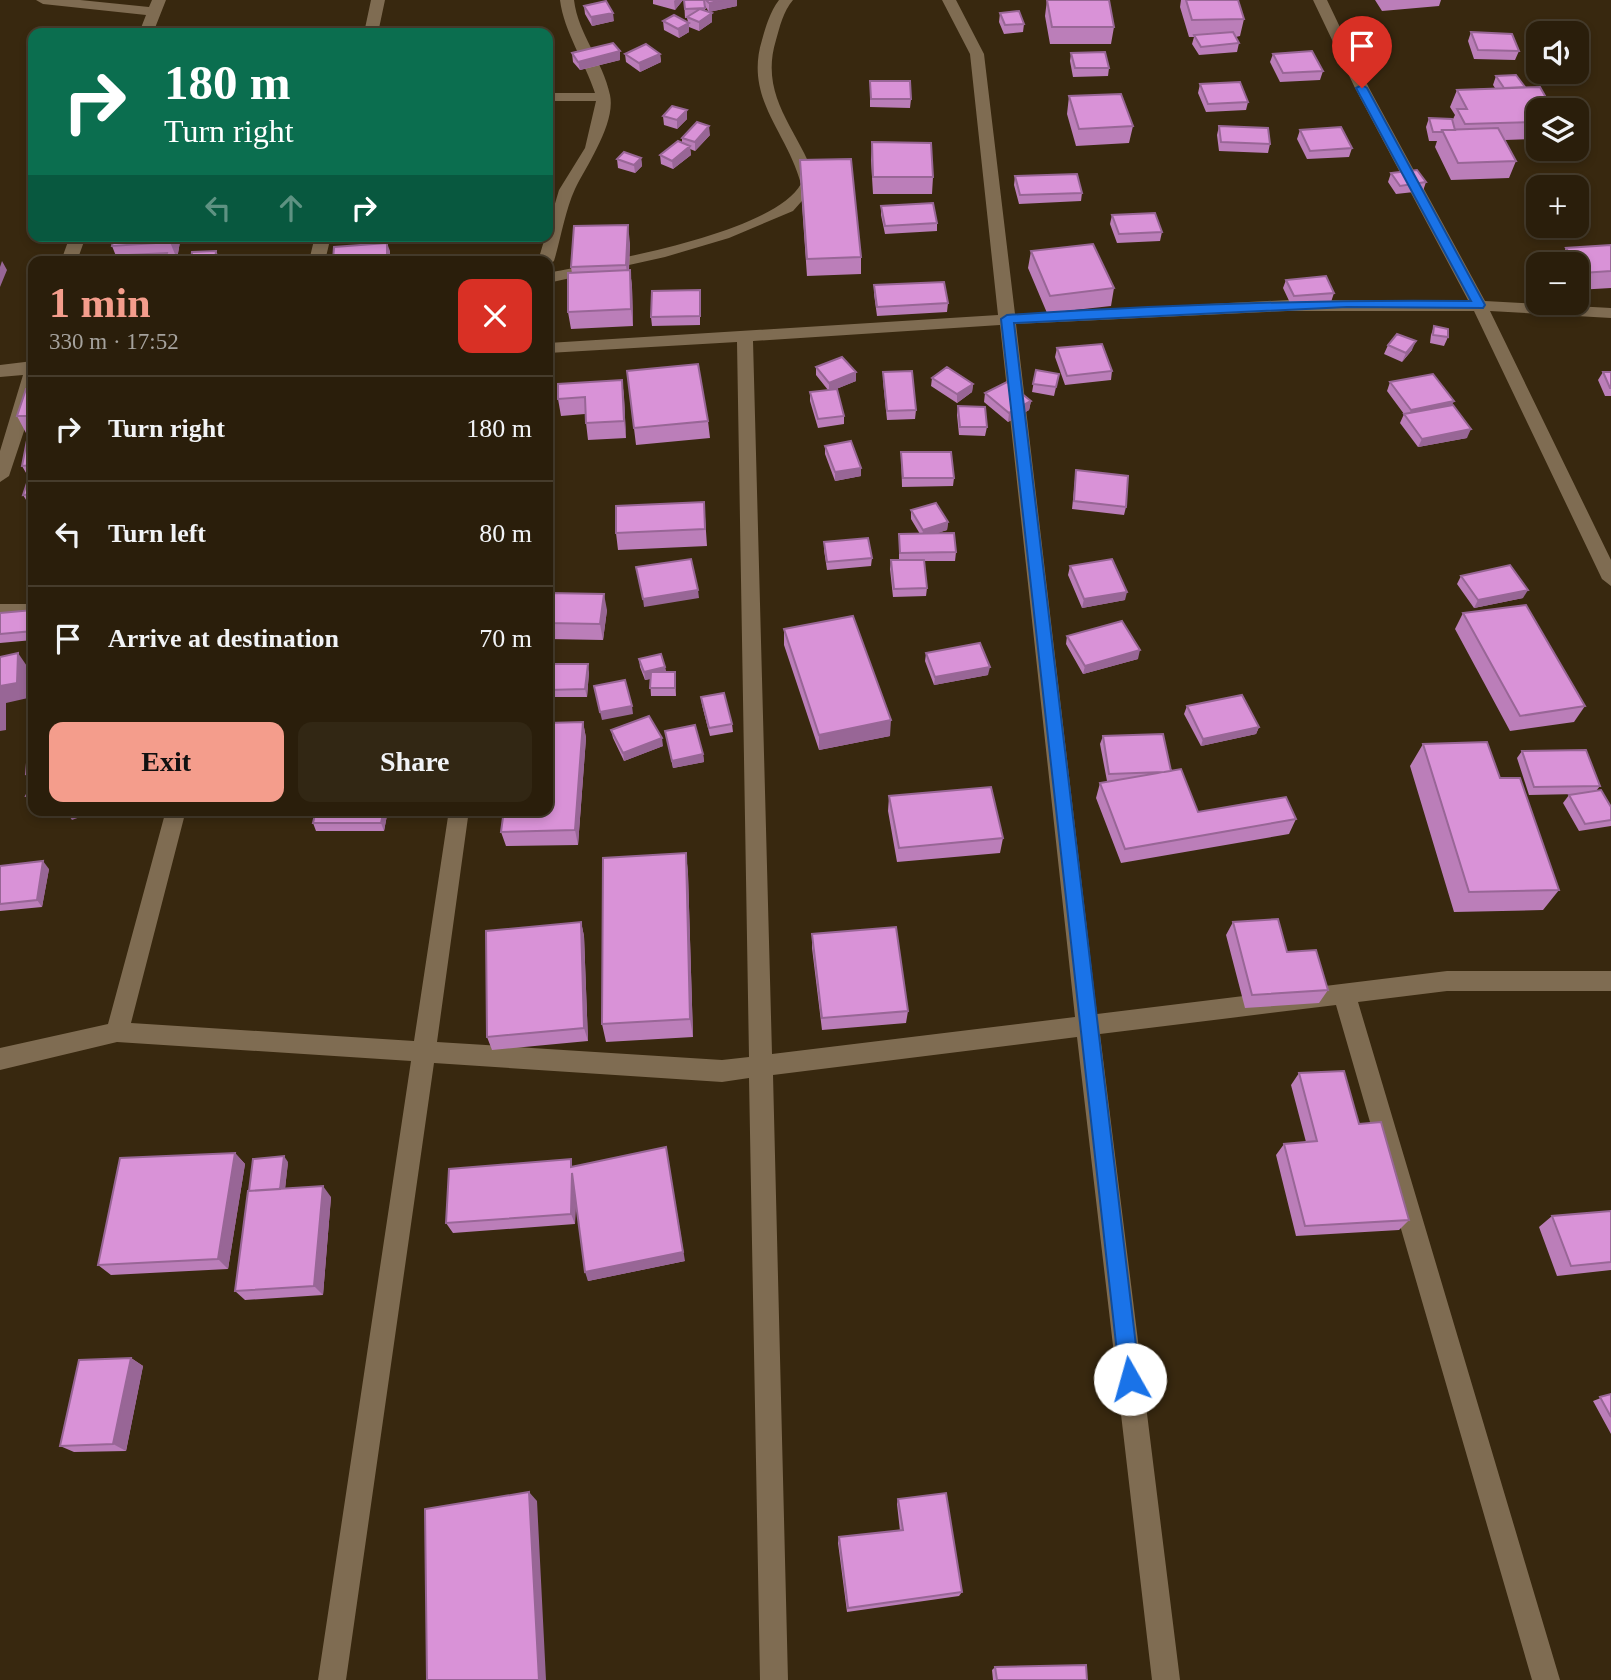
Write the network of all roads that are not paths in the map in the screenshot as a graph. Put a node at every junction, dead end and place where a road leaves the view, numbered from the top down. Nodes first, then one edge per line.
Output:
1 (43, 0) edge
2 (378, 0) edge
3 (567, 0) edge
4 (949, 0) edge
5 (1320, 0) edge
6 (783, 1) edge
7 (156, 6) edge
8 (148, 28) edge
9 (372, 28) edge
10 (553, 97) edge
11 (604, 97) junction
12 (553, 237) edge
13 (553, 277) edge
14 (1479, 305) junction
15 (1611, 313) edge
16 (1007, 319) junction
17 (745, 336) junction
18 (553, 348) edge
19 (28, 368) edge
20 (0, 370) edge
21 (28, 390) edge
22 (0, 476) edge
23 (1611, 579) edge
24 (0, 611) edge
25 (28, 611) edge
26 (174, 816) edge
27 (458, 816) edge
28 (1611, 981) edge
29 (1344, 993) junction
30 (1087, 1024) junction
31 (117, 1032) junction
32 (424, 1052) junction
33 (0, 1059) edge
34 (760, 1067) junction
35 (332, 1680) edge
36 (774, 1680) edge
37 (1166, 1680) edge
38 (1546, 1680) edge

1 - 7 street
2 - 9 street
3 - 11 street
4 - 16 street
5 - 14 street
6 - 13 street
7 - 8 street
10 - 11 street
11 - 12 street
14 - 15 street
14 - 16 street
14 - 23 street
16 - 17 street
16 - 30 street
17 - 18 street
17 - 34 street
19 - 20 street
21 - 22 street
24 - 25 street
26 - 31 street
27 - 32 street
28 - 29 street
29 - 30 street
29 - 38 street
30 - 34 street
30 - 37 street
31 - 32 street
31 - 33 street
32 - 34 street
32 - 35 street
34 - 36 street

